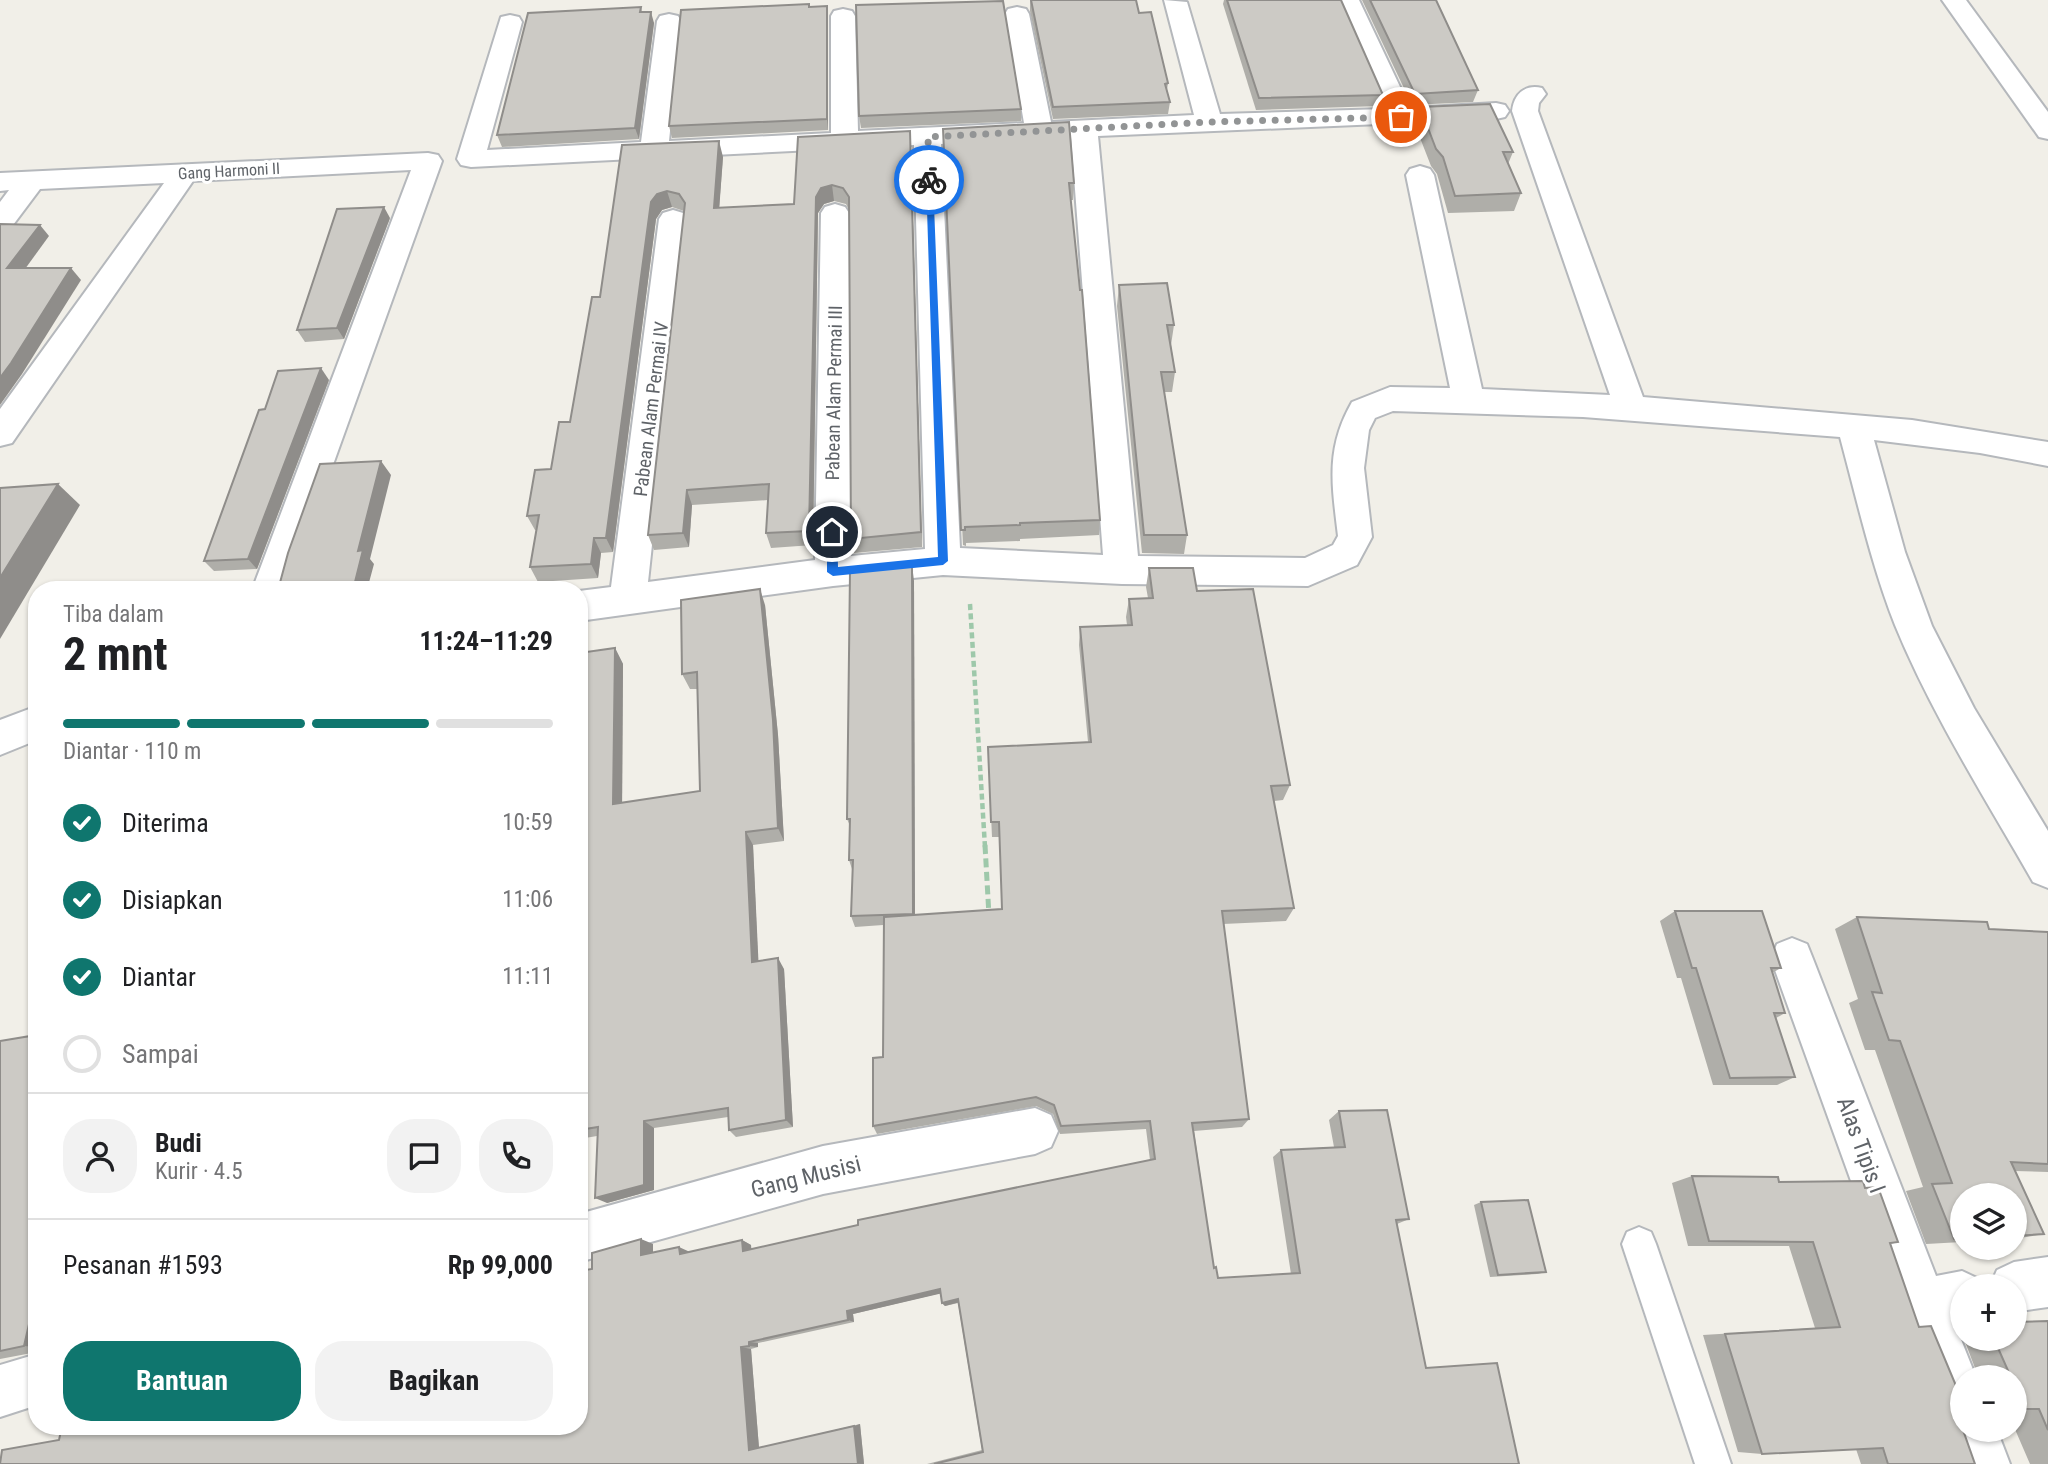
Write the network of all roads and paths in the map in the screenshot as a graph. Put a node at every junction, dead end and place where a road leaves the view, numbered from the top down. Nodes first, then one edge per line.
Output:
1 (1347, 0) edge
2 (1954, 0) edge
3 (1175, 2) dead end
4 (1017, 14) dead end
5 (843, 16) dead end
6 (670, 21) dead end
7 (510, 22) dead end
8 (1534, 93) dead end
9 (1496, 111) edge
10 (1401, 117) junction
11 (1209, 122) junction
12 (1084, 129) junction
13 (1039, 131) junction
14 (2048, 131) edge
15 (928, 137) junction
16 (845, 141) junction
17 (654, 150) junction
18 (185, 173) junction
19 (1420, 175) dead end
20 (31, 181) junction
21 (0, 182) edge
22 (835, 213) dead end
23 (673, 219) dead end
24 (0, 222) edge
25 (1468, 400) junction
26 (1630, 407) junction
27 (1854, 426) junction
28 (0, 434) edge
29 (2048, 454) edge
30 (955, 561) junction
31 (1122, 570) junction
32 (833, 572) junction
33 (273, 581) edge
34 (628, 598) junction
35 (588, 605) edge
36 (28, 726) edge
37 (0, 738) edge
38 (2048, 869) edge
39 (989, 918) edge
40 (1792, 959) dead end
41 (1035, 1131) dead end
42 (588, 1235) edge
43 (1639, 1244) dead end
44 (2048, 1282) edge
45 (2027, 1285) edge
46 (1941, 1299) edge
47 (1954, 1365) edge
48 (28, 1382) edge
49 (0, 1391) edge
50 (1975, 1442) edge
51 (1713, 1464) edge
52 (1984, 1464) edge

1 - 10 street
2 - 14 street
3 - 11 street
4 - 13 street
5 - 16 street
6 - 17 street
7 - 17 street
8 - 26 street
9 - 10 street
10 - 11 street
11 - 12 street
12 - 13 street
12 - 31 street
13 - 15 street
15 - 16 street
15 - 30 street
16 - 17 street
18 - 20 street, Gang Harmoni II
18 - 28 street
18 - 33 street, Gang Harmoni II
19 - 25 street
20 - 21 street, Gang Harmoni II
20 - 24 street
22 - 32 street, Pabean Alam Permai III
23 - 34 street, Pabean Alam Permai IV
25 - 26 street
25 - 31 street
26 - 27 street
27 - 29 street
27 - 38 street
30 - 31 street
30 - 32 street
30 - 39 path
32 - 34 street
34 - 35 street
36 - 37 street
40 - 46 street, Alas Tipis I
41 - 42 street, Gang Musisi
43 - 51 lane
44 - 45 street
46 - 47 street, Alas Tipis I
48 - 49 street
50 - 52 street

